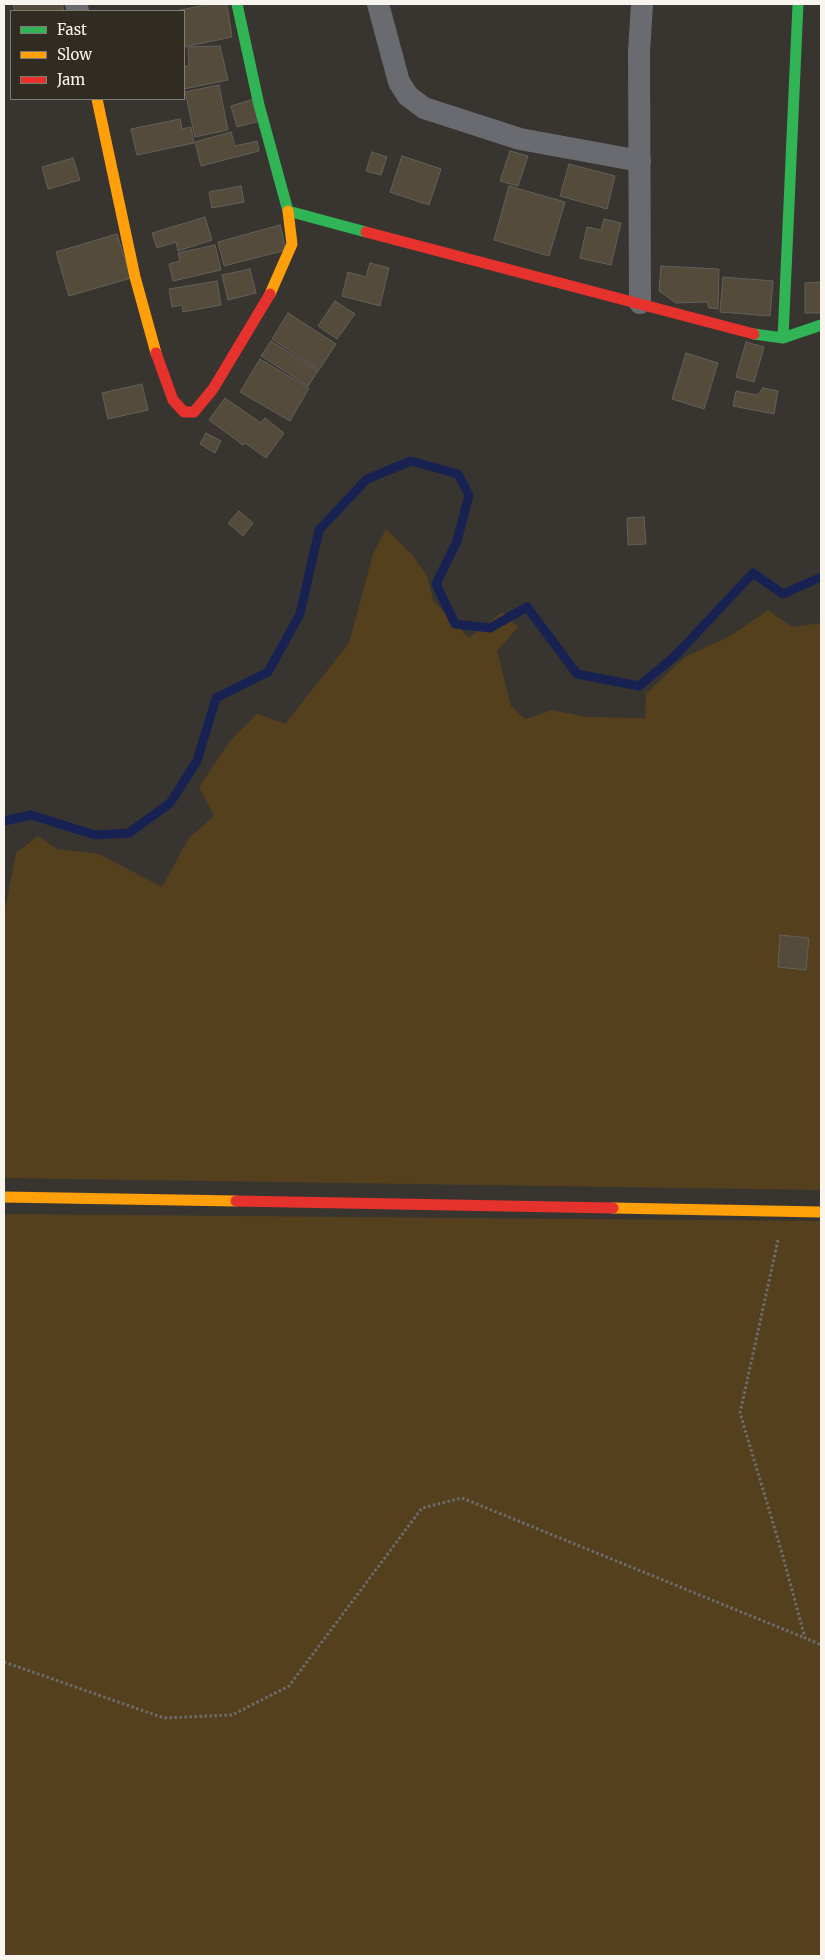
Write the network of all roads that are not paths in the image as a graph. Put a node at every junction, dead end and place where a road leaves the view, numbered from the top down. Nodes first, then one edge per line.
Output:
1 (237, 4) edge
2 (378, 4) edge
3 (642, 4) edge
4 (798, 4) edge
5 (97, 100) edge
6 (640, 161) junction
7 (288, 211) junction
8 (640, 303) junction
9 (821, 325) edge
10 (783, 338) junction
11 (4, 1197) edge
12 (821, 1212) edge

1 - 7 street
2 - 6 street
3 - 6 street
4 - 10 street
5 - 7 street
6 - 8 street
7 - 8 street
8 - 10 street
9 - 10 street
11 - 12 street

